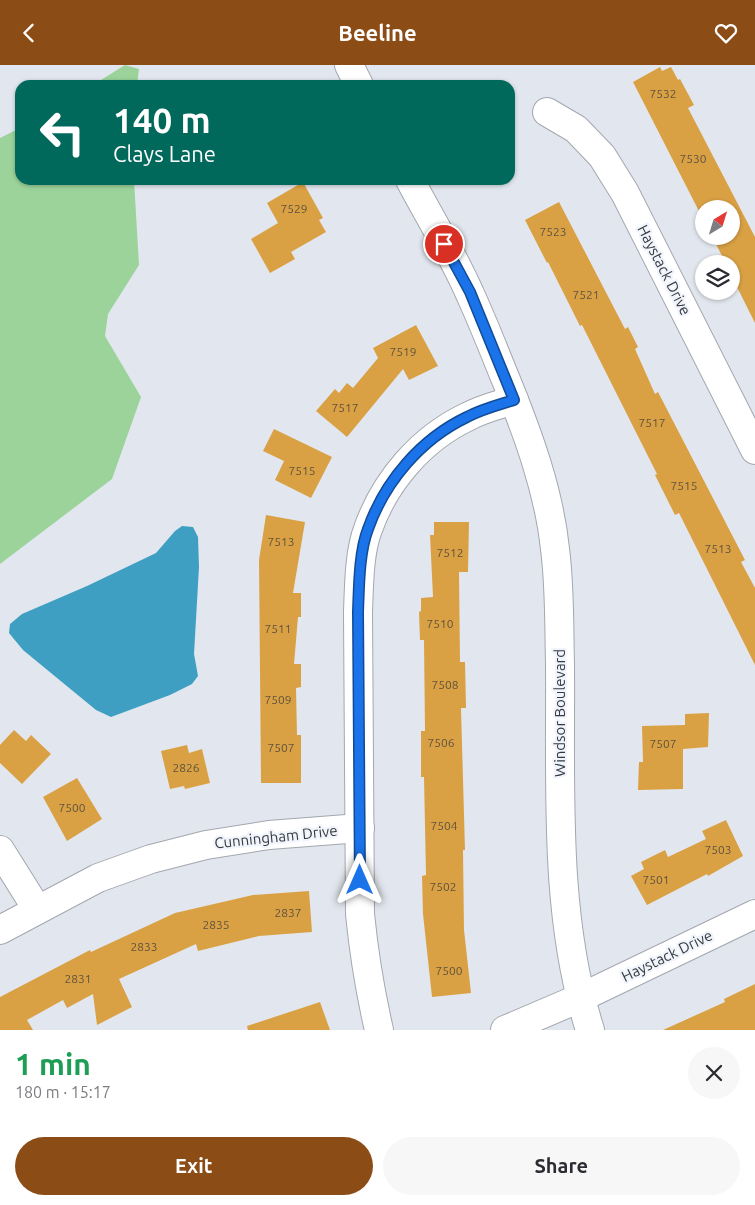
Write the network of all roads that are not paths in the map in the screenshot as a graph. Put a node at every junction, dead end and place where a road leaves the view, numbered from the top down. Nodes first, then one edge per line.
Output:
1 (349, 65) edge
2 (356, 80) edge
3 (547, 112) dead end
4 (413, 185) edge
5 (514, 400) junction
6 (755, 450) edge
7 (360, 828) junction
8 (0, 850) edge
9 (37, 909) junction
10 (755, 914) edge
11 (0, 929) edge
12 (580, 998) junction
13 (379, 1030) edge
14 (506, 1030) edge
15 (590, 1030) edge

1 - 2 street
3 - 6 street, Haystack Drive
4 - 5 street, Windsor Boulevard
5 - 7 street
5 - 12 street, Windsor Boulevard
7 - 9 street, Cunningham Drive
7 - 13 street
8 - 9 street
9 - 11 street, Cunningham Drive
10 - 12 street, Haystack Drive
12 - 14 street, Haystack Drive
12 - 15 street, Windsor Boulevard

